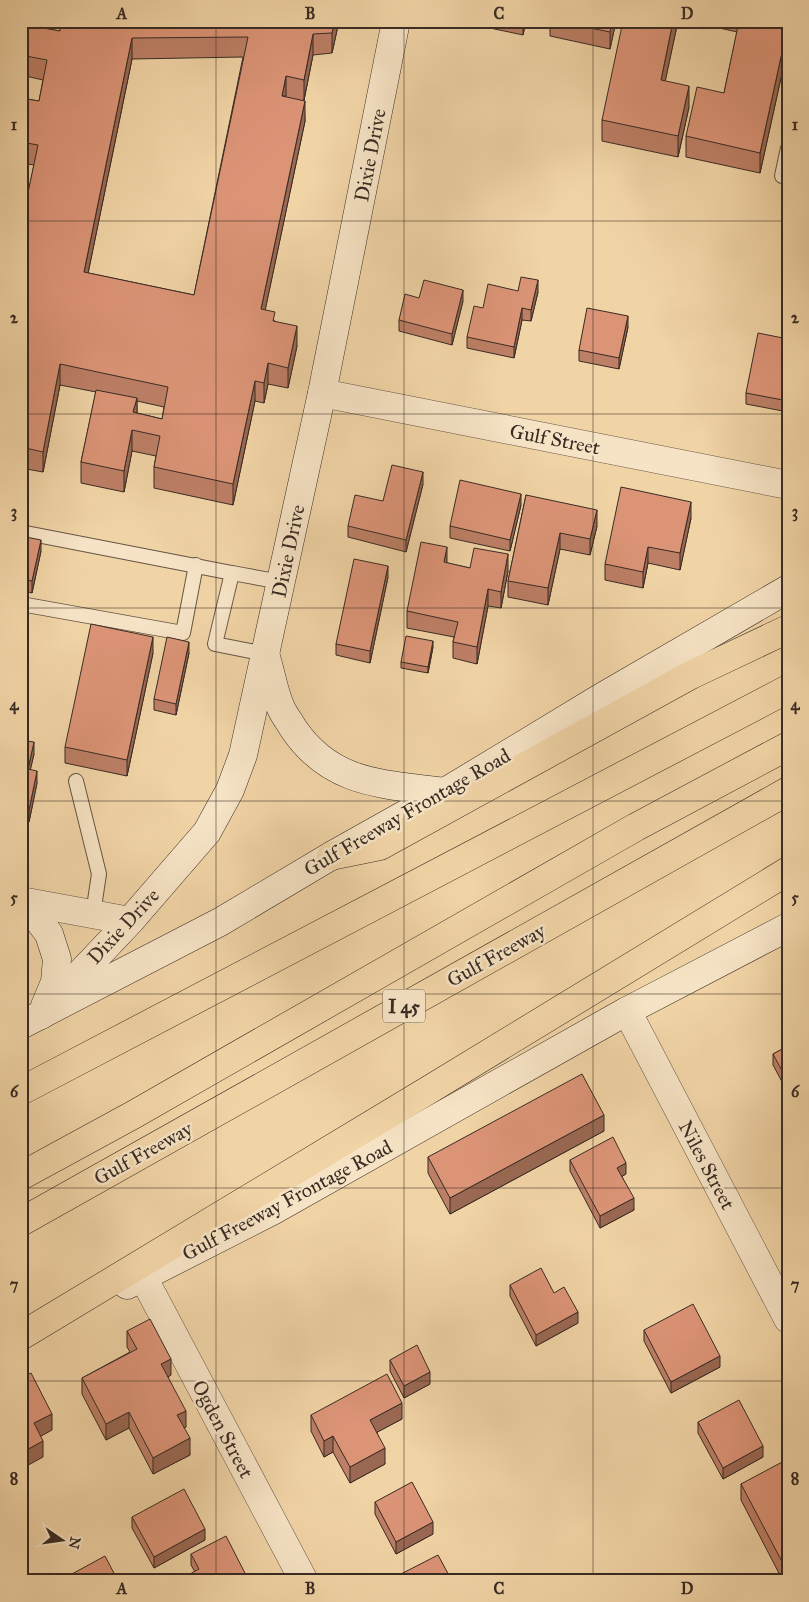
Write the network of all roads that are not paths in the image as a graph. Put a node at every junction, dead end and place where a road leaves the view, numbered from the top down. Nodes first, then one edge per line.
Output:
1 (396, 21) edge
2 (788, 148) edge
3 (782, 176) dead end
4 (322, 393) junction
5 (788, 485) edge
6 (21, 532) edge
7 (196, 565) junction
8 (232, 573) junction
9 (281, 582) junction
10 (788, 589) edge
11 (21, 604) edge
12 (788, 629) edge
13 (265, 654) junction
14 (788, 689) edge
15 (788, 746) edge
16 (76, 781) dead end
17 (788, 791) edge
18 (445, 792) junction
19 (330, 856) junction
20 (788, 871) edge
21 (21, 901) edge
22 (21, 906) edge
23 (93, 914) junction
24 (130, 921) junction
25 (788, 926) edge
26 (627, 1011) junction
27 (31, 1020) edge
28 (21, 1091) edge
29 (21, 1176) edge
30 (21, 1222) edge
31 (142, 1277) junction
32 (788, 1319) edge
33 (21, 1338) edge
34 (304, 1581) edge

1 - 4 street, Dixie Drive
2 - 3 lane
4 - 5 street, Gulf Street
4 - 9 street, Dixie Drive
6 - 7 lane
7 - 8 lane
7 - 11 lane
8 - 9 lane
8 - 13 lane
9 - 13 street, Dixie Drive
10 - 18 street, Gulf Freeway Frontage Road
12 - 19 highway
13 - 18 street
13 - 24 street, Dixie Drive
14 - 28 highway
15 - 29 highway, Gulf Freeway / I 45
16 - 23 lane
17 - 30 highway, Gulf Freeway / I 45
18 - 19 street, Gulf Freeway Frontage Road
19 - 27 street, Gulf Freeway Frontage Road
20 - 33 highway
21 - 23 street
22 - 27 street
23 - 24 street
24 - 27 street, Dixie Drive
25 - 26 street, Gulf Freeway Frontage Road
26 - 31 street, Gulf Freeway Frontage Road
26 - 32 street, Niles Street
31 - 33 street, Gulf Freeway Frontage Road
31 - 34 street, Ogden Street

